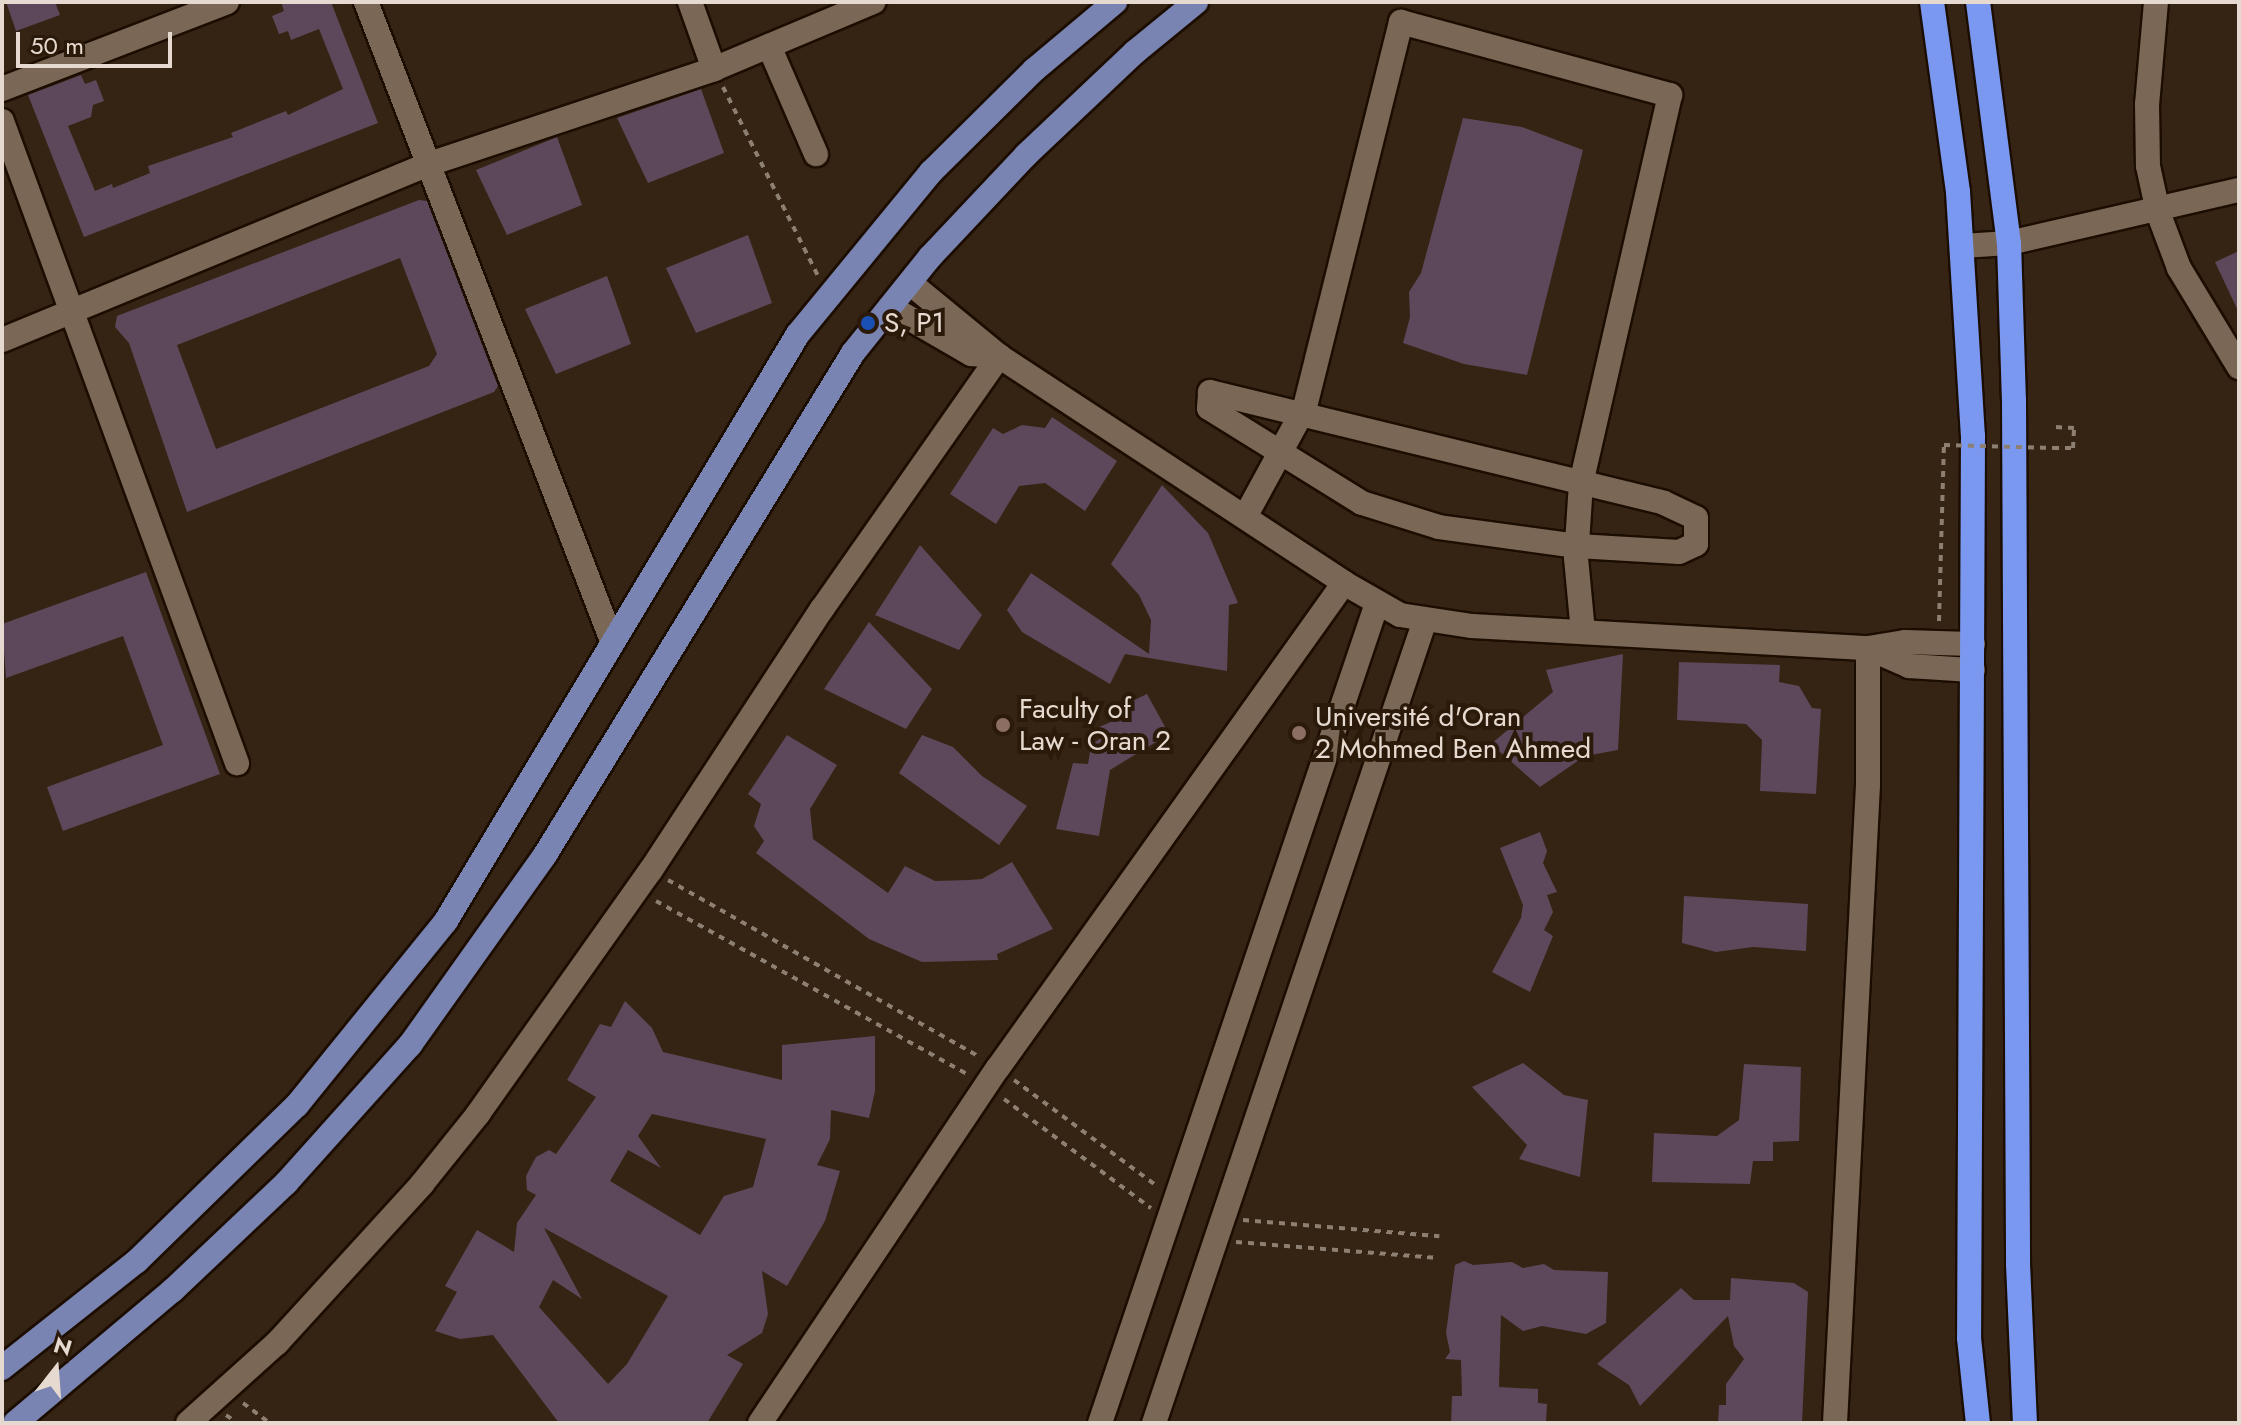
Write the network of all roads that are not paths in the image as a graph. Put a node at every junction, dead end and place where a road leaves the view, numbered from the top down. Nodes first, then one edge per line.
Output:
1 (227, 2) edge
2 (366, 2) edge
3 (690, 2) edge
4 (873, 2) edge
5 (1115, 2) edge
6 (1196, 2) edge
7 (1932, 2) edge
8 (1978, 2) edge
9 (2156, 2) edge
10 (769, 46) junction
11 (714, 69) junction
12 (2, 89) edge
13 (2, 121) edge
14 (816, 154) dead end
15 (426, 165) junction
16 (2239, 190) edge
17 (2158, 212) junction
18 (2009, 243) junction
19 (1962, 246) junction
20 (910, 283) junction
21 (890, 307) junction
22 (69, 315) junction
23 (2, 340) edge
24 (999, 356) junction
25 (2239, 367) edge
26 (1302, 414) junction
27 (1282, 455) junction
28 (1581, 483) junction
29 (1245, 517) junction
30 (1577, 546) junction
31 (1344, 583) junction
32 (1377, 603) junction
33 (1425, 620) junction
34 (1583, 632) junction
35 (612, 641) junction
36 (1973, 644) junction
37 (1868, 648) junction
38 (1973, 670) junction
39 (237, 763) dead end
40 (1970, 1364) junction
41 (2, 1368) edge
42 (15, 1423) edge
43 (188, 1423) edge
44 (760, 1423) edge
45 (1100, 1423) edge
46 (1154, 1423) edge
47 (1835, 1423) edge
48 (1970, 1423) edge
49 (1978, 1423) edge
50 (2025, 1423) edge

1 - 12 street
2 - 15 street
3 - 11 street
4 - 10 street
5 - 35 main road
6 - 20 main road
7 - 19 highway
8 - 18 highway
9 - 17 street
10 - 11 street
10 - 14 street
11 - 15 street
13 - 22 street
15 - 22 street
15 - 35 street
16 - 17 street
17 - 18 street
17 - 25 street
18 - 19 street
18 - 50 highway
19 - 36 highway
20 - 21 main road
20 - 24 street
21 - 24 street
21 - 42 main road
22 - 23 street
22 - 39 street
24 - 29 street
24 - 43 street
26 - 27 street
26 - 27 street
26 - 28 street
26 - 28 street
27 - 29 street
27 - 30 street
28 - 30 street
28 - 30 street
29 - 31 street
30 - 34 street
31 - 32 street
31 - 44 street
32 - 33 street
32 - 45 street
33 - 34 street
33 - 46 street
34 - 37 street
35 - 41 main road
36 - 37 street
36 - 38 highway
37 - 38 street
37 - 47 street
38 - 40 highway
40 - 48 highway
40 - 49 highway

